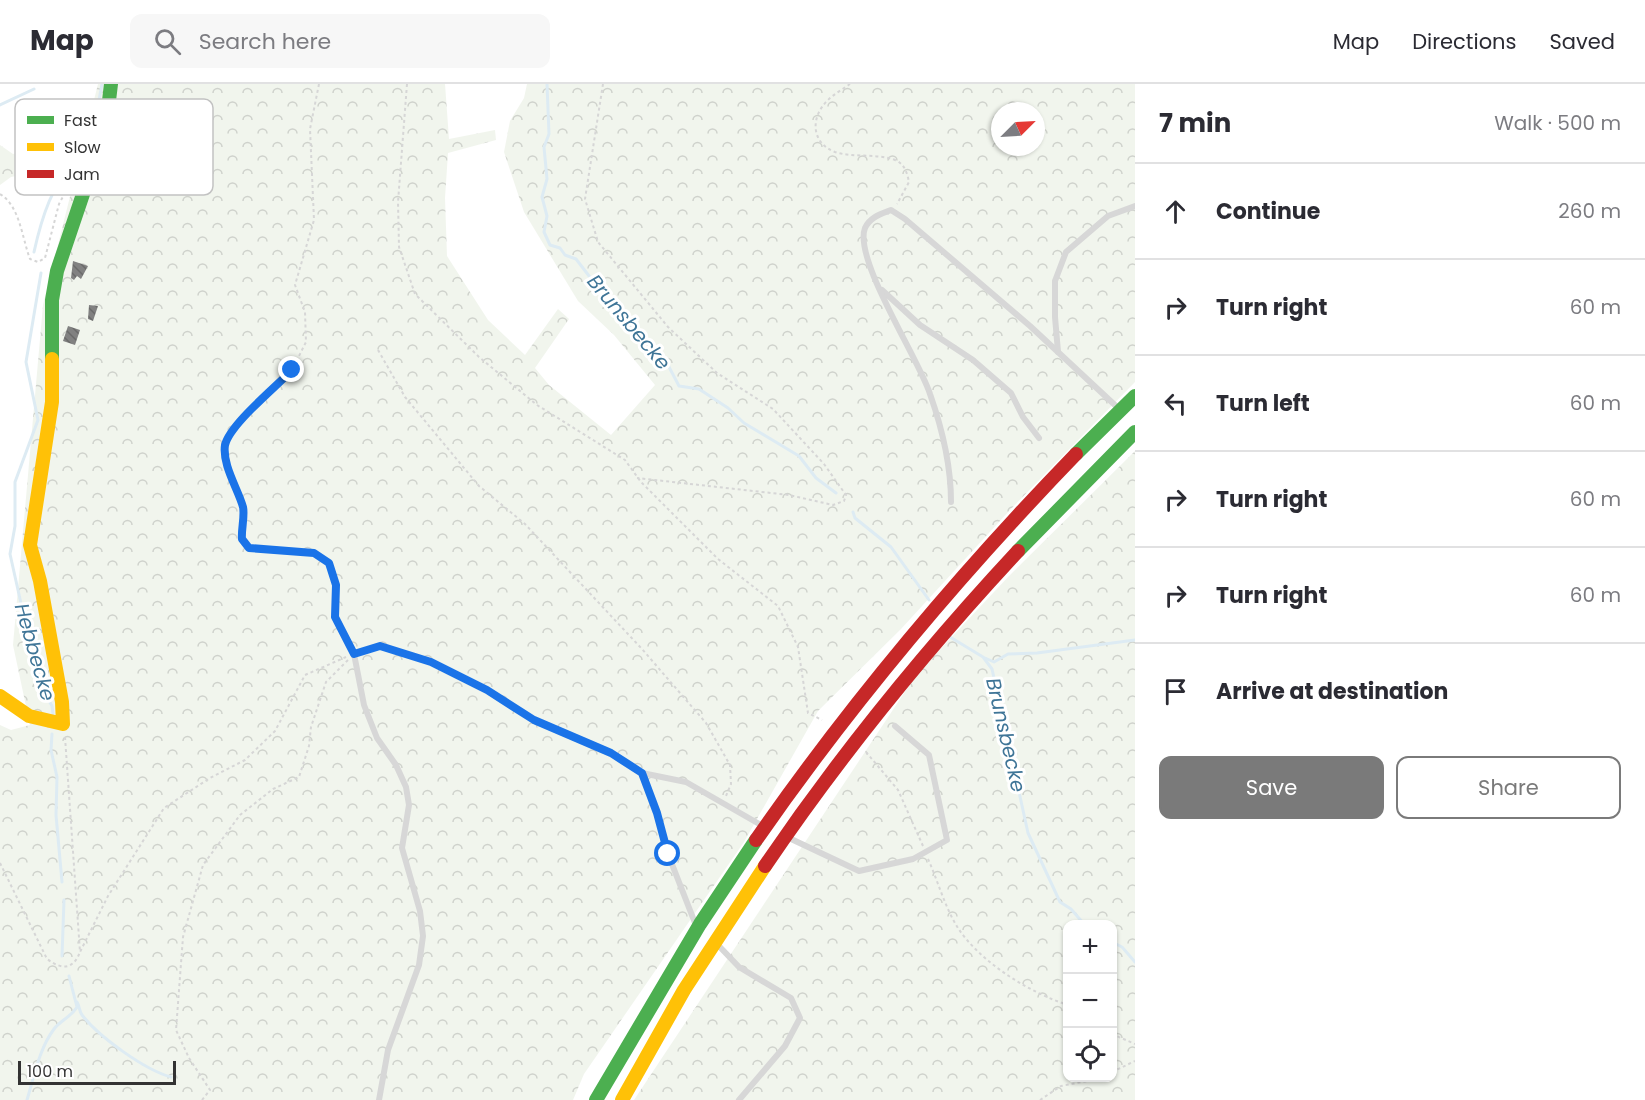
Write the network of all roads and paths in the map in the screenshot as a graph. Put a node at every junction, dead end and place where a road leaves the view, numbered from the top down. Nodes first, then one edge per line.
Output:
1 (111, 84) edge
2 (320, 84) edge
3 (407, 84) edge
4 (603, 84) edge
5 (850, 84) edge
6 (109, 99) edge
7 (0, 194) edge
8 (64, 195) edge
9 (83, 195) edge
10 (1135, 206) edge
11 (891, 210) junction
12 (877, 285) junction
13 (378, 350) dead end
14 (1059, 353) junction
15 (1132, 399) edge
16 (1126, 416) dead end
17 (1135, 432) edge
18 (1039, 438) dead end
19 (638, 478) junction
20 (951, 502) dead end
21 (354, 654) junction
22 (0, 696) edge
23 (825, 722) dead end
24 (63, 724) junction
25 (895, 726) dead end
26 (862, 747) dead end
27 (642, 773) junction
28 (723, 804) junction
29 (926, 852) junction
30 (0, 863) edge
31 (702, 930) dead end
32 (710, 937) dead end
33 (80, 952) junction
34 (1063, 1003) edge
35 (1117, 1036) edge
36 (1135, 1044) edge
37 (1135, 1061) edge
38 (1117, 1069) edge
39 (1080, 1082) edge
40 (623, 1097) edge
41 (202, 1100) edge
42 (379, 1100) edge
43 (596, 1100) edge
44 (739, 1100) edge
45 (1040, 1100) edge

1 - 6 main road
2 - 21 path
3 - 19 path
4 - 19 path
5 - 11 path
7 - 8 path
9 - 24 main road
10 - 14 lane
11 - 12 lane
11 - 14 lane
12 - 18 lane
12 - 20 lane
13 - 28 path
14 - 16 lane
15 - 43 main road
17 - 40 main road
19 - 23 path
21 - 27 lane
21 - 33 path
21 - 41 path
21 - 42 lane
22 - 24 main road
24 - 33 path
25 - 29 lane
26 - 29 path
27 - 28 lane
27 - 31 lane
28 - 29 lane
29 - 34 path
30 - 33 path
32 - 44 lane
35 - 36 path
37 - 38 path
39 - 45 path

